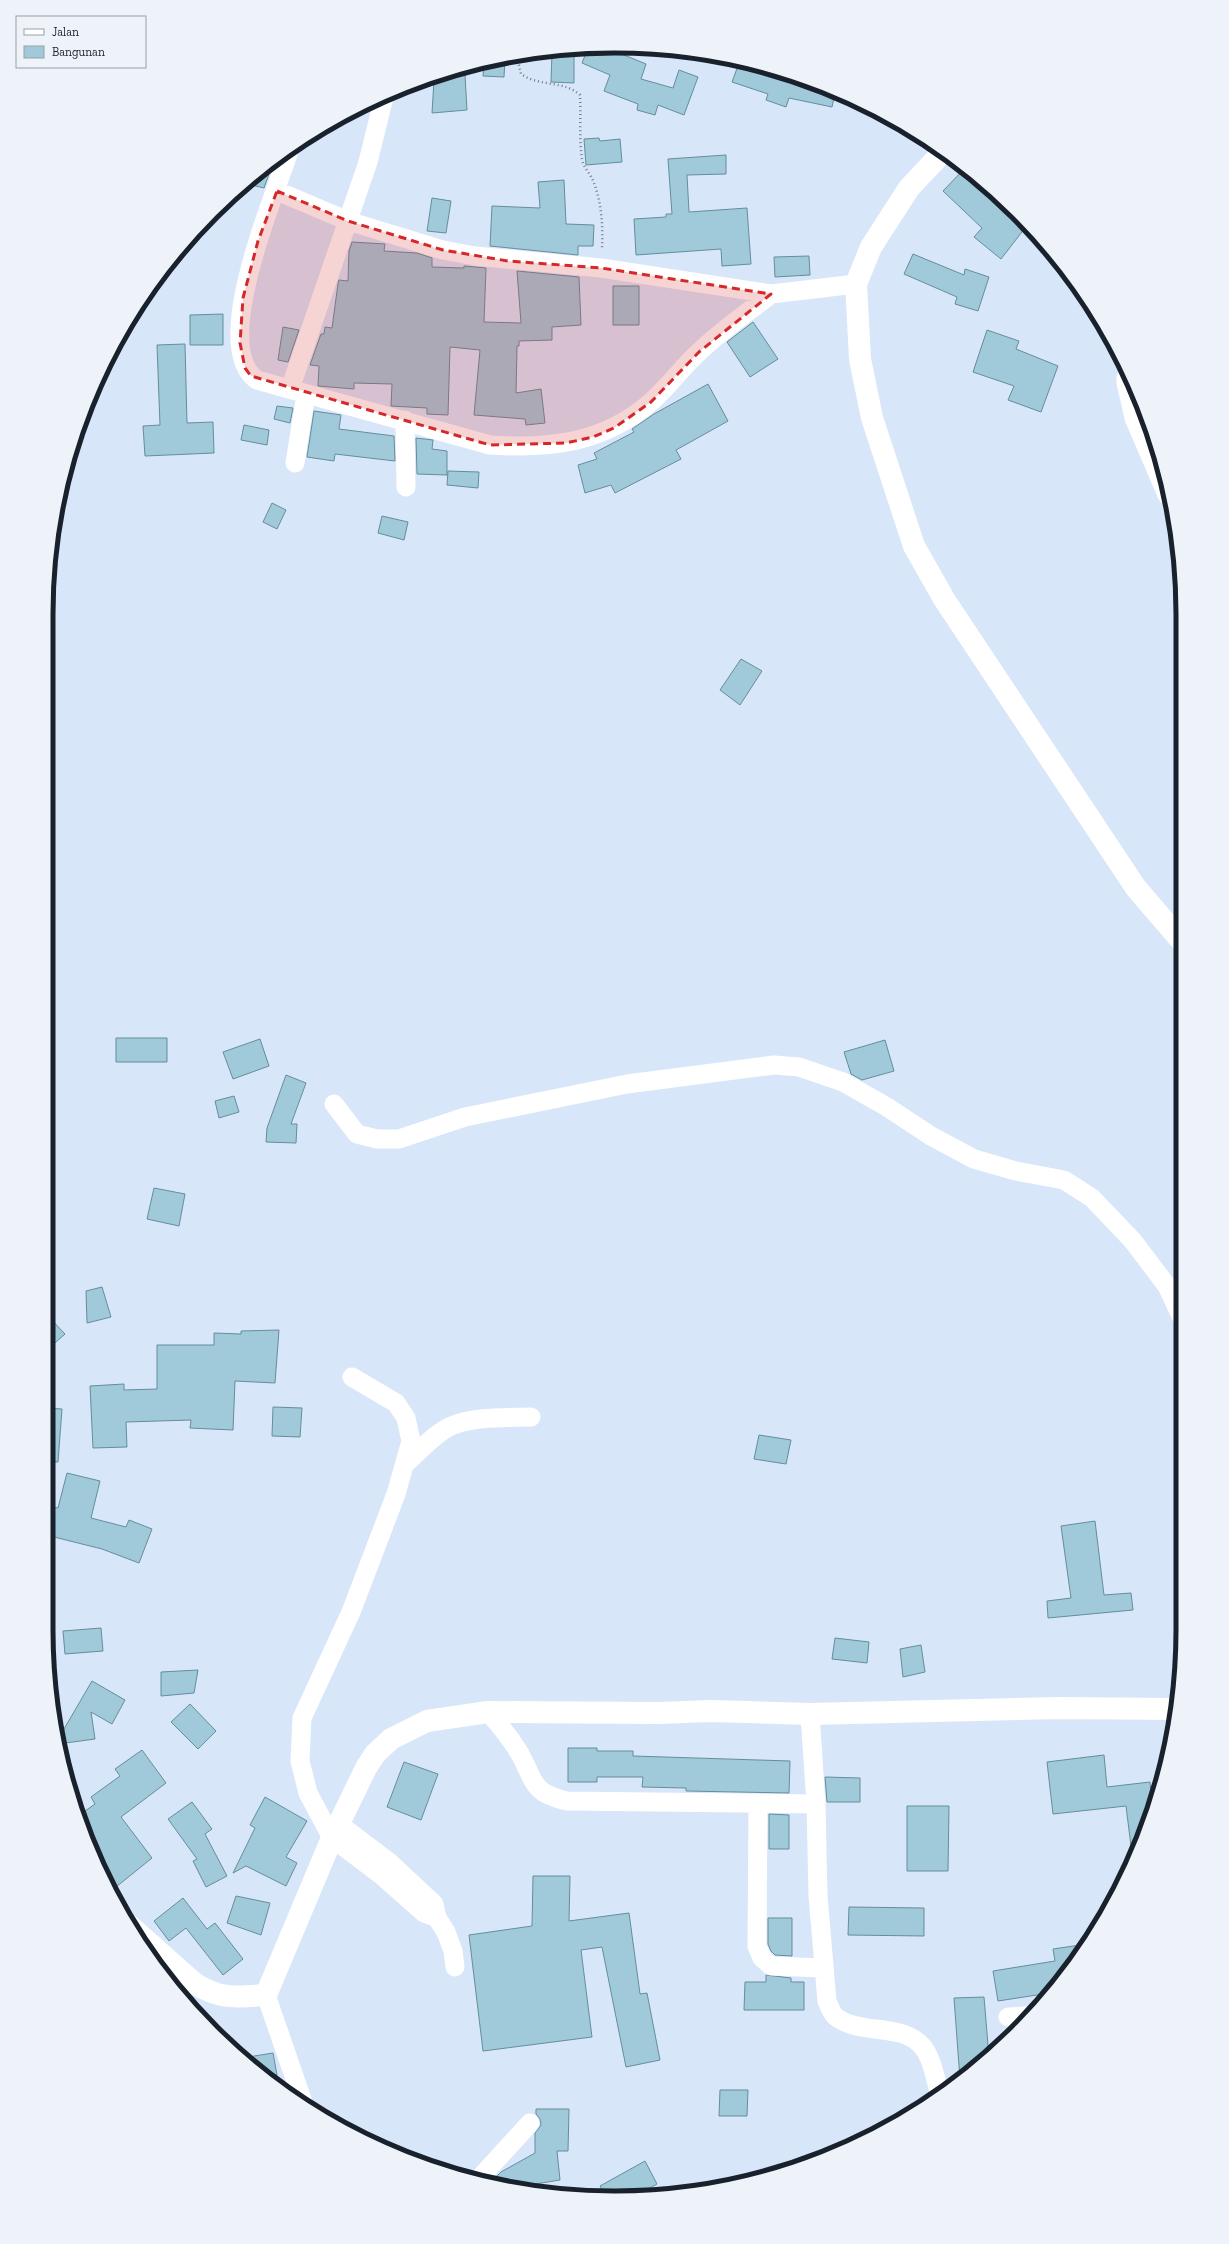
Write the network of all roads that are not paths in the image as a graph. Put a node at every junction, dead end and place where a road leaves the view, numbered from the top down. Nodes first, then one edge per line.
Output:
1 (382, 104) edge
2 (938, 157) edge
3 (286, 160) edge
4 (277, 191) junction
5 (348, 221) junction
6 (856, 284) junction
7 (771, 294) junction
8 (1127, 385) edge
9 (298, 392) junction
10 (404, 420) junction
11 (295, 463) dead end
12 (1158, 475) edge
13 (406, 487) dead end
14 (1176, 935) edge
15 (334, 1104) dead end
16 (1176, 1305) edge
17 (352, 1377) dead end
18 (531, 1417) dead end
19 (406, 1463) junction
20 (1170, 1709) edge
21 (488, 1712) junction
22 (810, 1714) junction
23 (758, 1803) junction
24 (816, 1804) junction
25 (332, 1829) junction
26 (150, 1944) edge
27 (455, 1967) dead end
28 (823, 1968) junction
29 (266, 1995) junction
30 (1022, 2016) edge
31 (1008, 2017) dead end
32 (938, 2088) edge
33 (300, 2094) edge
34 (530, 2123) dead end
35 (483, 2175) edge

1 - 5 street
2 - 6 street
3 - 4 street
4 - 5 street
4 - 9 street
5 - 7 street
5 - 9 street
6 - 7 street
6 - 14 street
7 - 10 street
8 - 12 street
9 - 10 street
9 - 11 street
10 - 13 street
15 - 16 street
17 - 19 street
18 - 19 street
19 - 25 street
20 - 22 street
21 - 22 street
21 - 23 street
21 - 25 street
22 - 24 street
23 - 24 street
23 - 28 street
24 - 28 street
25 - 27 street
25 - 29 street
26 - 29 street
28 - 32 street
29 - 33 street
30 - 31 street
34 - 35 street

